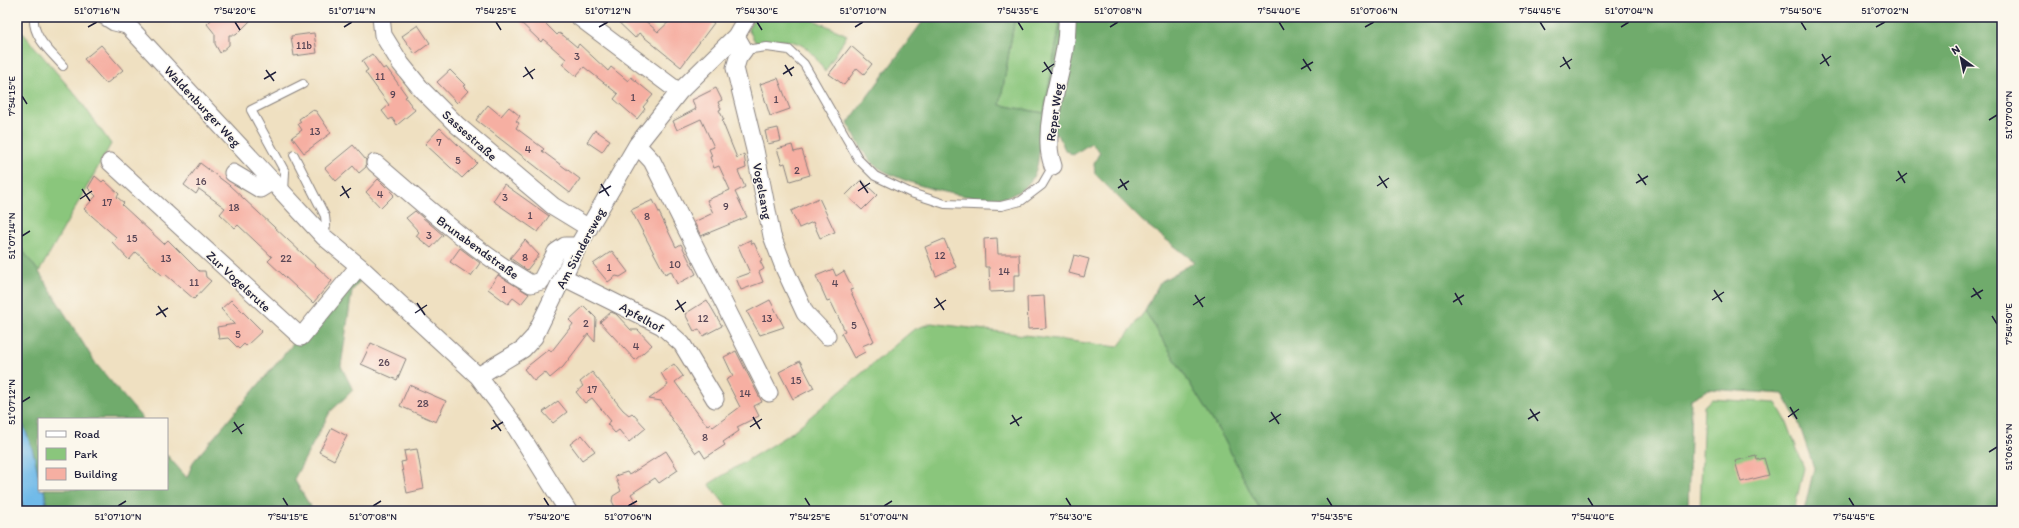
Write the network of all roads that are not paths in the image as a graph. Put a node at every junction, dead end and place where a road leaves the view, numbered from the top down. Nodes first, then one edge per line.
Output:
1 (34, 17) edge
2 (98, 17) edge
3 (381, 17) edge
4 (580, 17) edge
5 (747, 17) edge
6 (125, 21) edge
7 (1067, 25) edge
8 (740, 43) junction
9 (62, 66) dead end
10 (303, 84) dead end
11 (679, 92) junction
12 (637, 145) junction
13 (294, 155) dead end
14 (110, 162) dead end
15 (376, 163) dead end
16 (1053, 166) joint
17 (233, 173) dead end
18 (279, 187) junction
19 (589, 228) junction
20 (324, 237) junction
21 (578, 246) junction
22 (359, 266) junction
23 (563, 277) junction
24 (827, 336) dead end
25 (478, 376) junction
26 (769, 394) dead end
27 (714, 399) dead end
28 (568, 511) edge

1 - 9 lane
2 - 6 lane, Waldenburger Weg
3 - 19 street, Sassestraße
4 - 11 street
5 - 8 street
6 - 18 street, Waldenburger Weg
7 - 16 street, Reper Weg
8 - 11 street, Am Sündersweg
8 - 16 lane
8 - 24 street, Vogelsang
10 - 18 lane
11 - 12 street, Am Sündersweg
12 - 19 street, Am Sündersweg
12 - 26 street
13 - 20 lane
14 - 22 street, Zur Vogelsrute
15 - 21 street, Brunabendstraße
17 - 18 street
18 - 20 street, Waldenburger Weg
19 - 21 street, Am Sündersweg
20 - 22 street, Waldenburger Weg
21 - 23 street, Am Sündersweg
22 - 25 street, Waldenburger Weg
23 - 25 street, Am Sündersweg
23 - 27 street, Apfelhof
25 - 28 street, Waldenburger Weg

